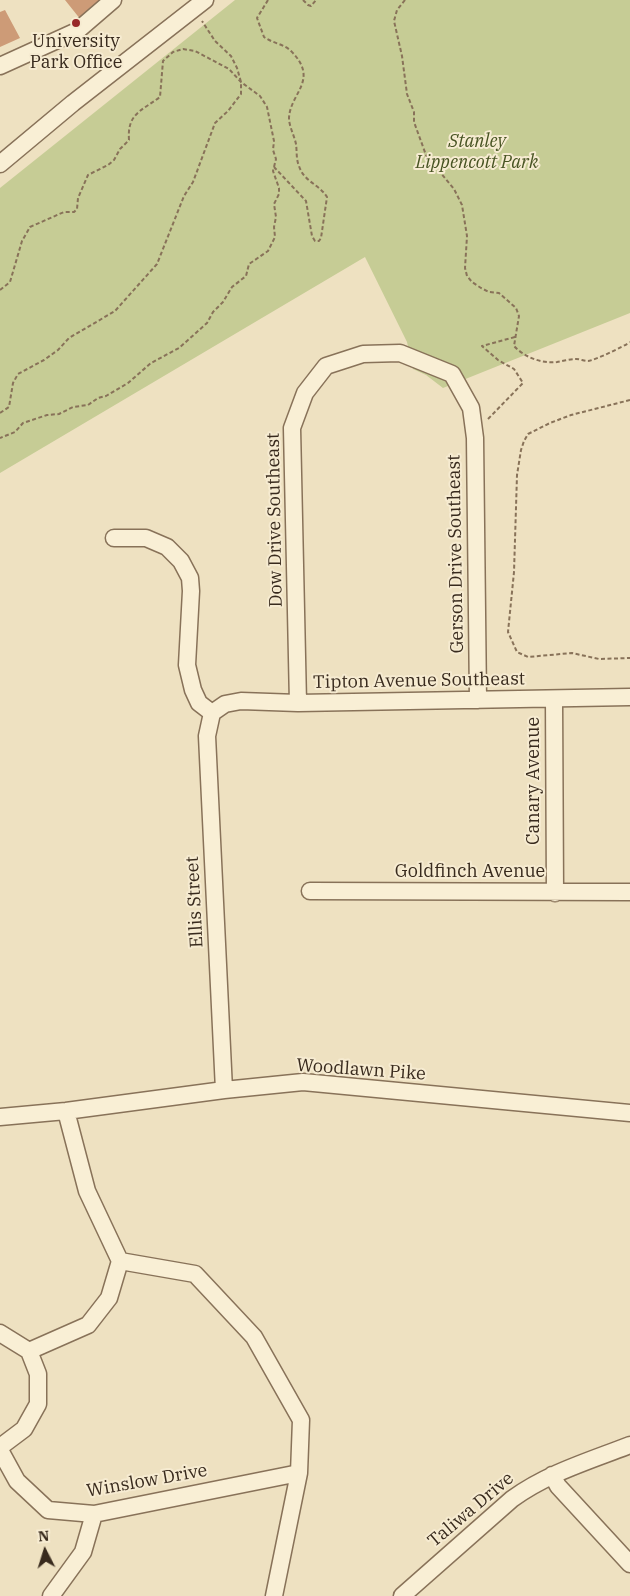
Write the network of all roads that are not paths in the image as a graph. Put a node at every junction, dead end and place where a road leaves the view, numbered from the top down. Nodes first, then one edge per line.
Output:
1 (113, 0) edge
2 (205, 0) edge
3 (0, 66) edge
4 (0, 164) edge
5 (475, 438) joint
6 (114, 538) dead end
7 (630, 697) edge
8 (554, 698) junction
9 (478, 700) junction
10 (298, 702) junction
11 (212, 713) junction
12 (310, 890) dead end
13 (555, 892) junction
14 (630, 892) edge
15 (224, 1090) junction
16 (66, 1111) junction
17 (630, 1113) edge
18 (0, 1117) edge
19 (120, 1261) junction
20 (0, 1333) edge
21 (29, 1351) junction
22 (630, 1446) edge
23 (0, 1449) edge
24 (299, 1473) junction
25 (552, 1475) junction
26 (94, 1514) junction
27 (630, 1564) edge
28 (51, 1596) edge
29 (274, 1596) edge
30 (402, 1596) edge

1 - 3 street
2 - 4 street
5 - 9 street, Gerson Drive Southeast
5 - 10 street, Dow Drive Southeast
6 - 11 street
7 - 8 street, Tipton Avenue Southeast
8 - 9 street, Tipton Avenue Southeast
8 - 13 street, Canary Avenue
9 - 10 street, Tipton Avenue Southeast
10 - 11 street, Tipton Avenue Southeast
11 - 15 street, Ellis Street
12 - 13 street, Goldfinch Avenue
13 - 14 street, Goldfinch Avenue
15 - 16 street, Woodlawn Pike
15 - 17 street, Woodlawn Pike
16 - 18 street, Woodlawn Pike
16 - 19 street
19 - 21 street
19 - 24 street
20 - 21 street
21 - 23 street
22 - 25 street, Taliwa Drive
23 - 26 street, Winslow Drive
24 - 26 street, Winslow Drive
24 - 29 street
25 - 27 street
25 - 30 street, Taliwa Drive
26 - 28 street

